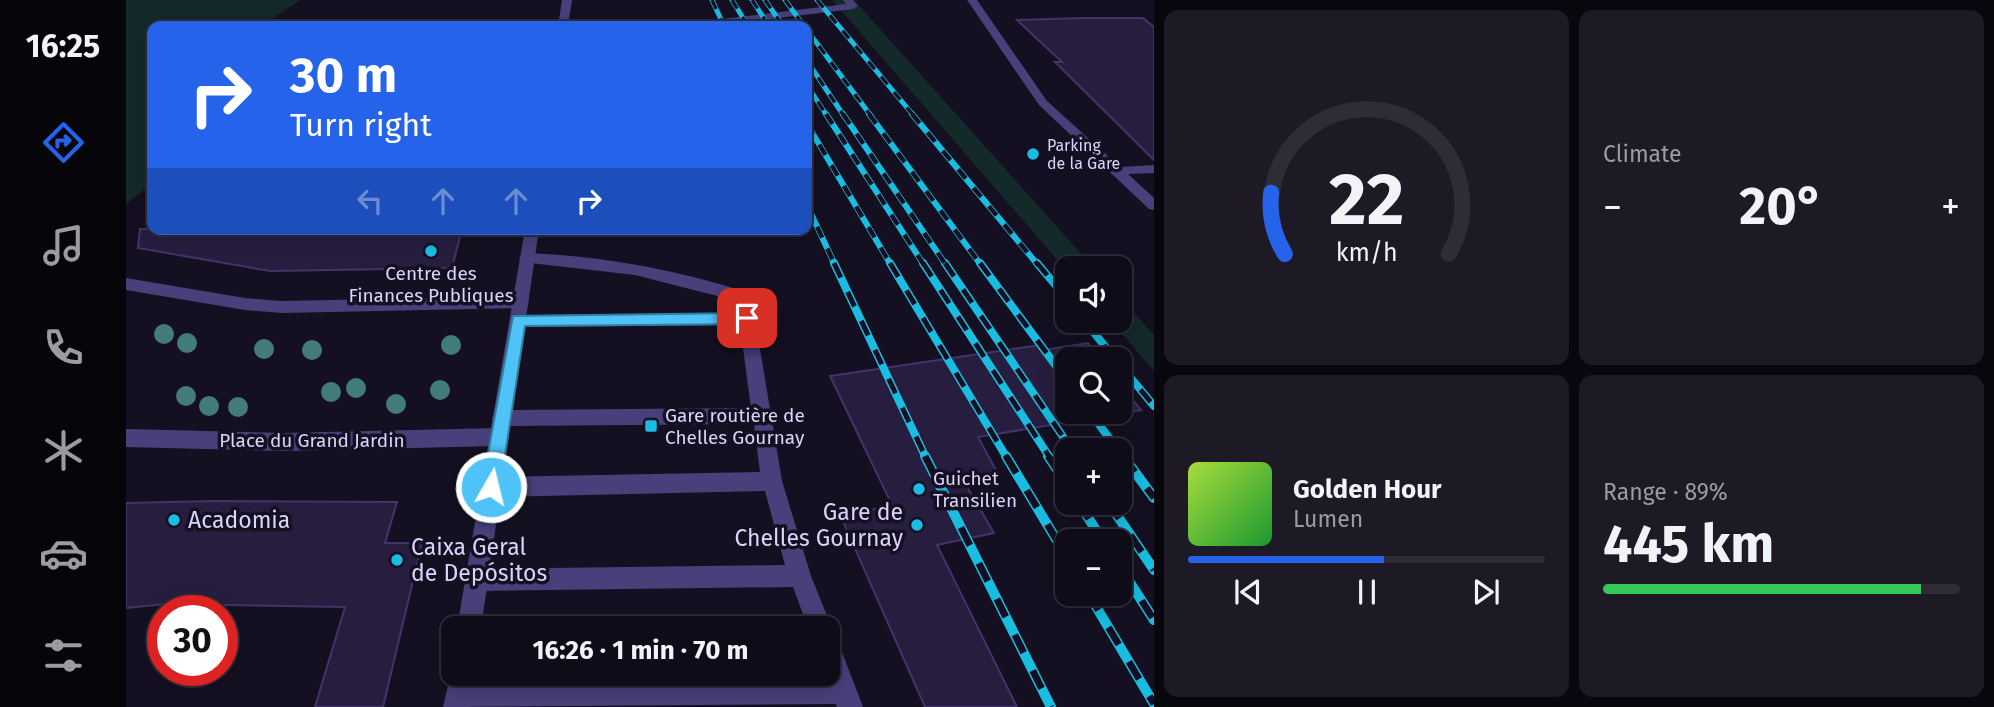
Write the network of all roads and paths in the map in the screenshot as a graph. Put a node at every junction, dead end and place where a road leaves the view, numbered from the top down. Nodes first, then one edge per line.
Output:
1 (567, 0) edge
2 (848, 0) edge
3 (972, 0) edge
4 (564, 21) edge
5 (730, 21) edge
6 (1154, 169) edge
7 (1116, 171) junction
8 (1154, 206) edge
9 (531, 235) edge
10 (527, 258) junction
11 (126, 284) edge
12 (521, 302) junction
13 (747, 318) junction
14 (518, 321) junction
15 (762, 416) junction
16 (500, 428) junction
17 (126, 438) edge
18 (772, 481) junction
19 (491, 487) junction
20 (800, 576) junction
21 (476, 580) junction
22 (471, 616) edge
23 (815, 616) edge
24 (840, 680) edge
25 (458, 693) edge
26 (847, 699) edge

1 - 4 street
2 - 5 street
3 - 7 street
6 - 7 street
7 - 8 street
9 - 10 street
10 - 12 street
10 - 13 street
11 - 12 street
12 - 14 street
13 - 14 street
13 - 15 street
14 - 16 street
15 - 16 street, Place du Grand Jardin
15 - 18 street
16 - 17 street, Place du Grand Jardin
16 - 19 street
18 - 19 street
18 - 20 street
19 - 21 street
20 - 21 street
20 - 23 street
21 - 22 street
24 - 26 street
25 - 26 street

